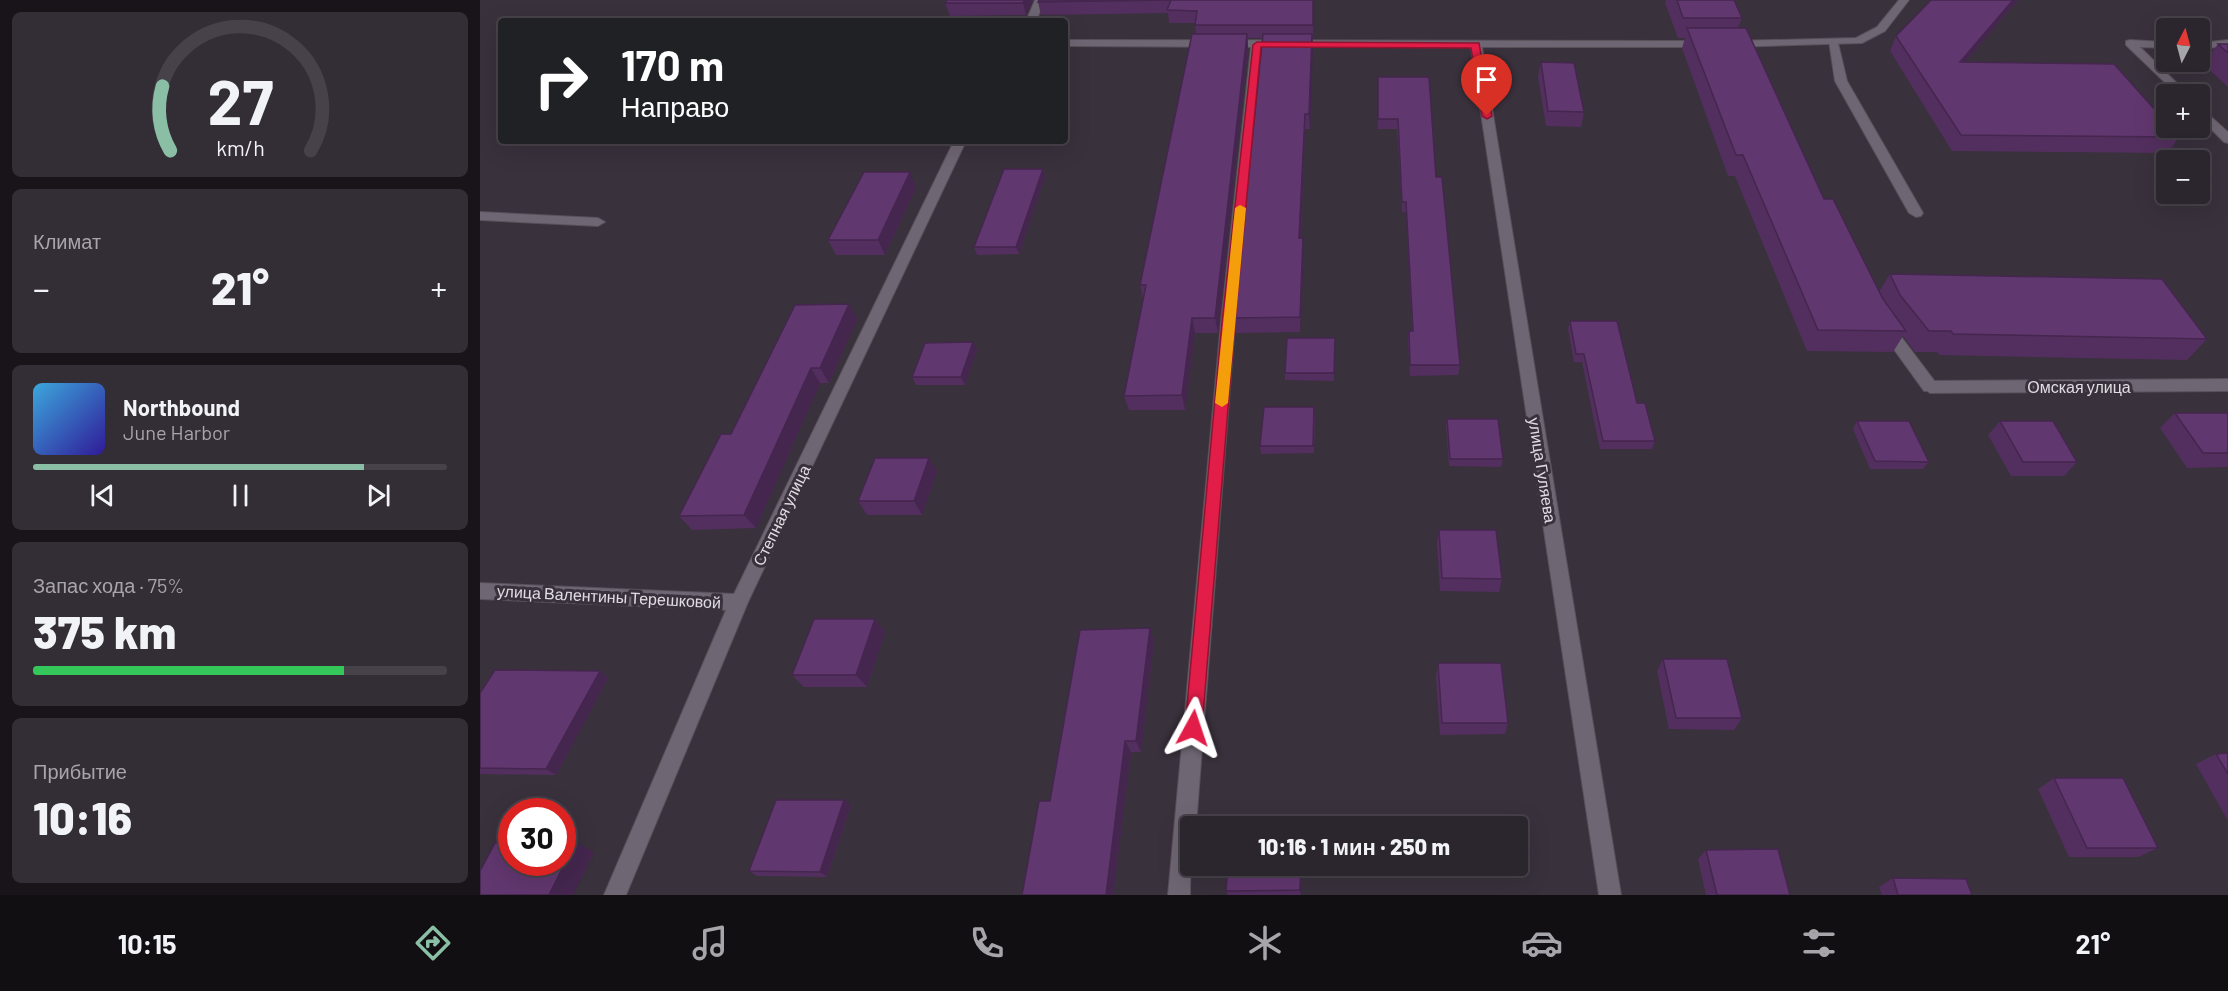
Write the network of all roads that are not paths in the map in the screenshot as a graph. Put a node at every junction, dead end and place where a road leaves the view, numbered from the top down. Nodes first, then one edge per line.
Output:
1 (1040, 0) edge
2 (1904, 0) edge
3 (1032, 18) edge
4 (1068, 43) edge
5 (1833, 43) junction
6 (2228, 43) edge
7 (2156, 44) edge
8 (1257, 45) junction
9 (1476, 45) junction
10 (2210, 45) edge
11 (2156, 68) edge
12 (2160, 72) edge
13 (2173, 84) edge
14 (2210, 121) edge
15 (2228, 139) edge
16 (959, 144) edge
17 (1916, 213) dead end
18 (480, 216) edge
19 (598, 222) dead end
20 (1875, 309) edge
21 (2228, 385) edge
22 (480, 591) edge
23 (739, 602) junction
24 (615, 895) edge
25 (1179, 895) edge
26 (1610, 895) edge

1 - 3 street
2 - 5 street
4 - 8 street
5 - 9 street
5 - 17 street
6 - 10 street
7 - 11 street
8 - 9 street
8 - 25 street
9 - 26 street, улица Гуляева
12 - 13 street
14 - 15 street
16 - 23 street, Степная улица
18 - 19 street
20 - 21 street, Омская улица
22 - 23 street, улица Валентины Терешковой
23 - 24 street, Степная улица

